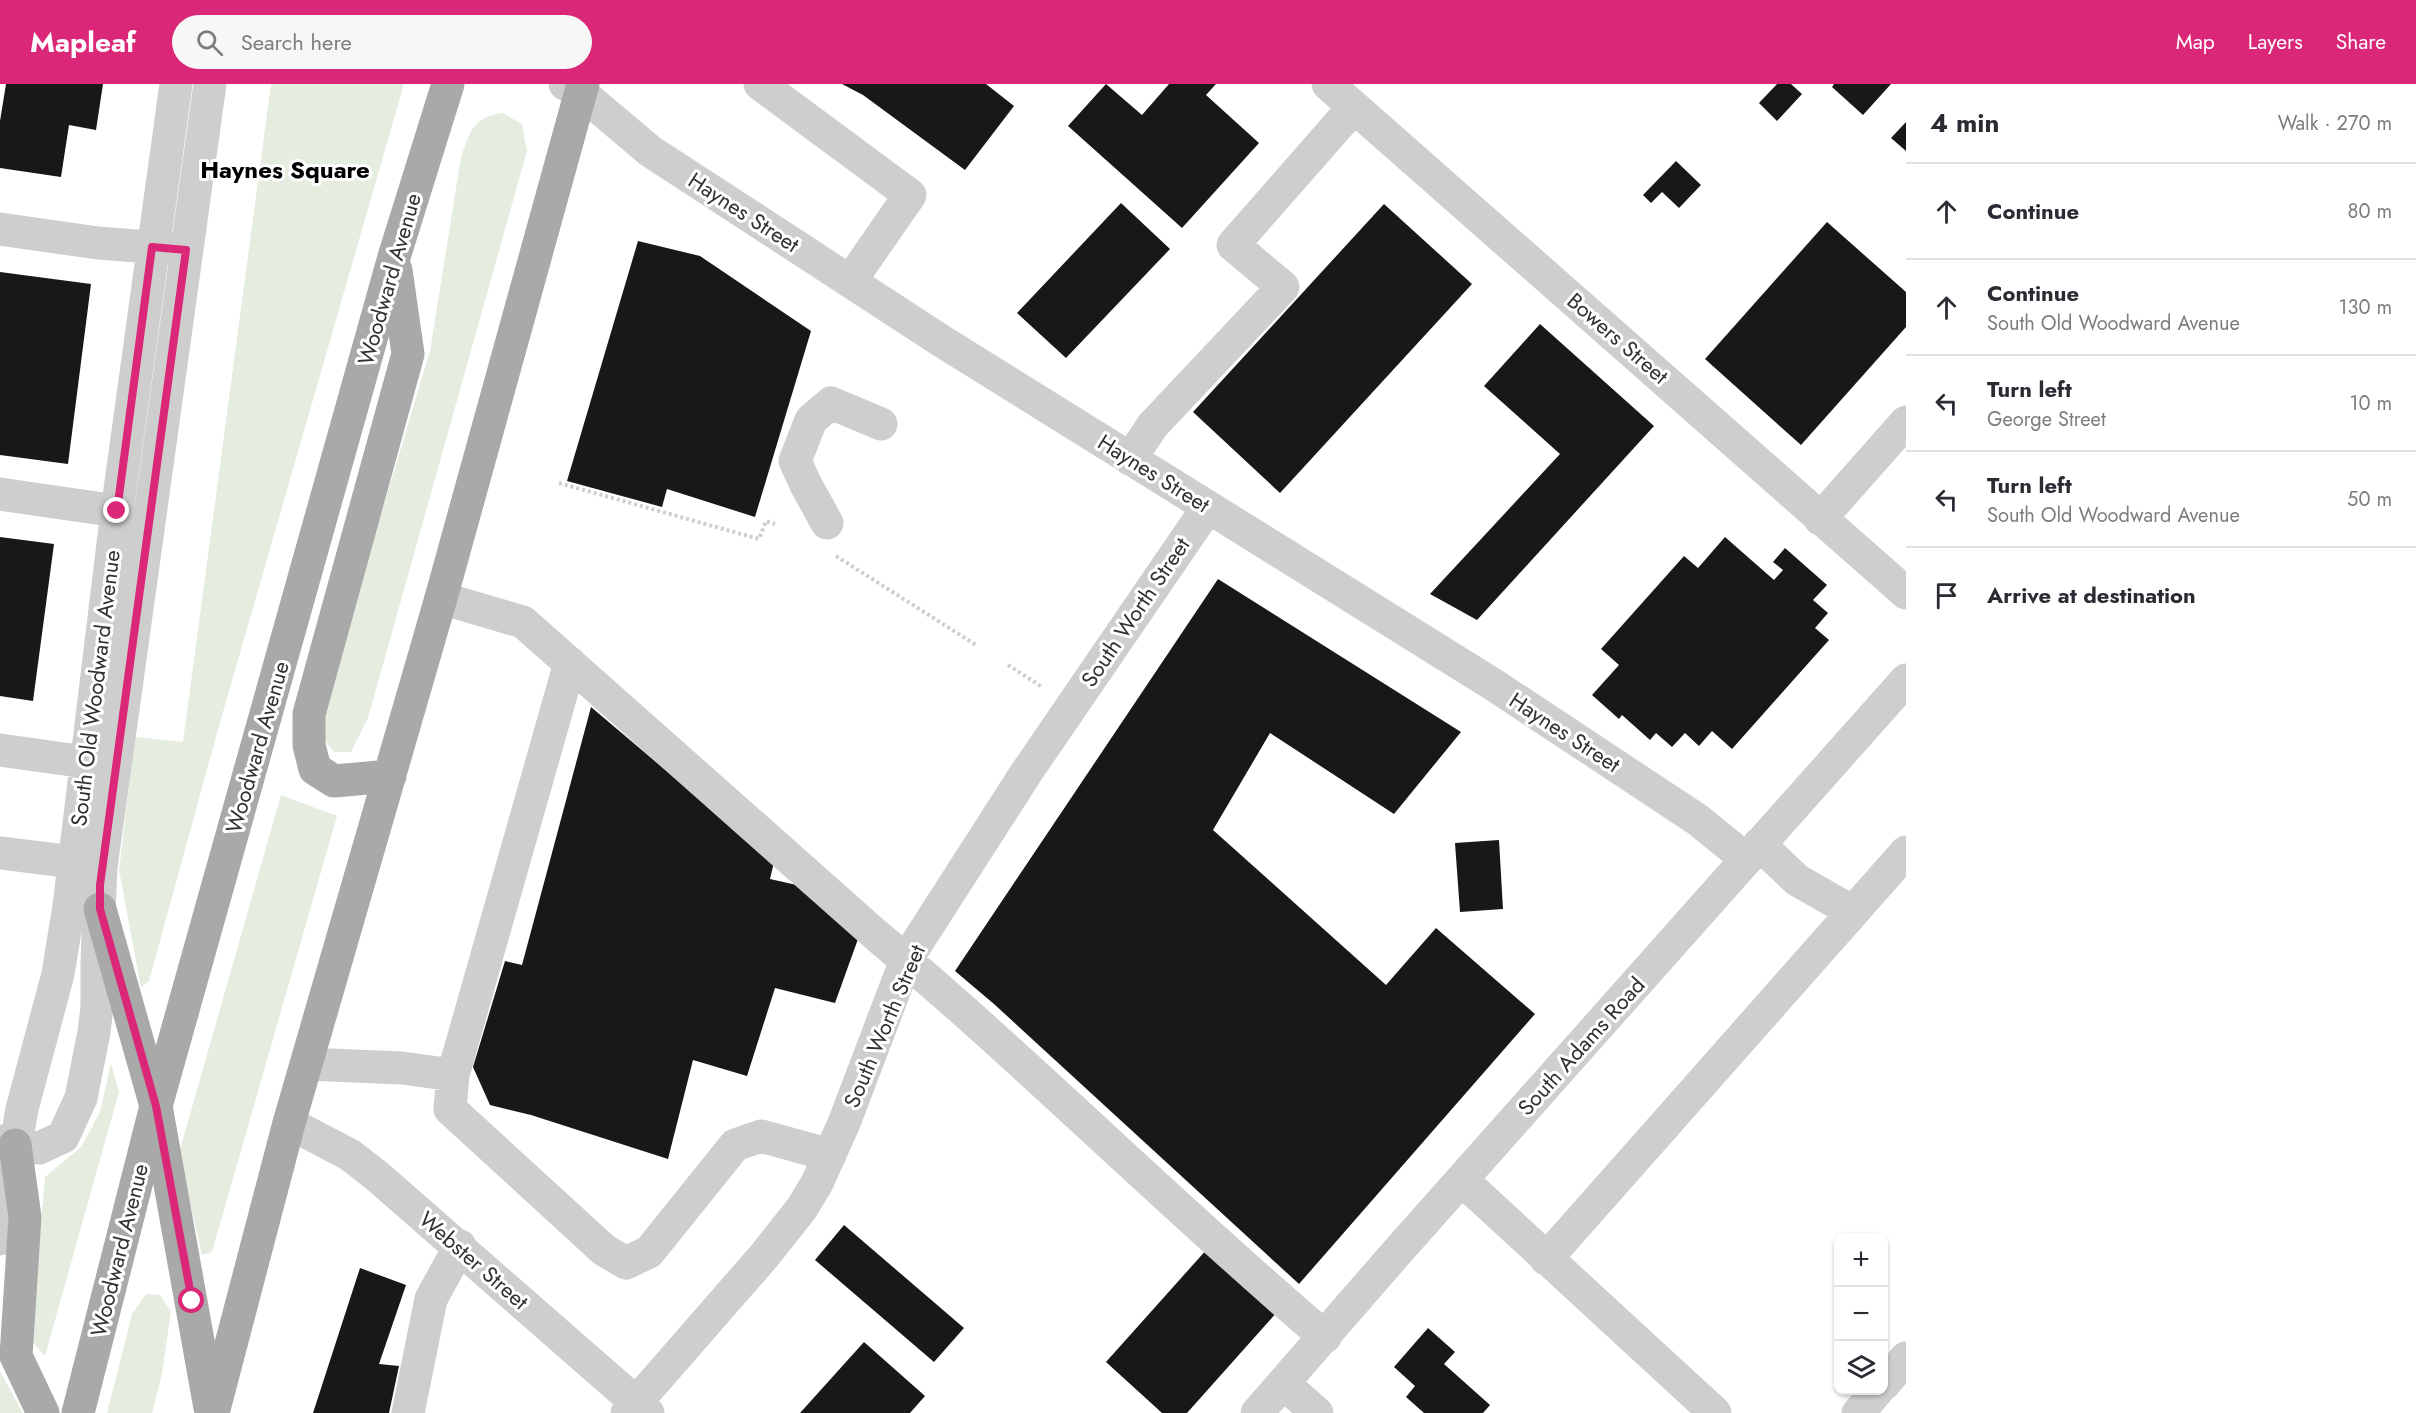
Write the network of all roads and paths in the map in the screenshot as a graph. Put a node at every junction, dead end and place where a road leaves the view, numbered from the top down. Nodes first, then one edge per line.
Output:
1 (177, 84) edge
2 (210, 84) edge
3 (448, 84) edge
4 (760, 84) edge
5 (1328, 84) edge
6 (584, 86) edge
7 (1354, 107) junction
8 (0, 229) edge
9 (152, 247) junction
10 (186, 250) junction
11 (394, 256) junction
12 (850, 280) junction
13 (1906, 422) edge
14 (881, 424) dead end
15 (1130, 459) junction
16 (558, 483) dead end
17 (0, 494) edge
18 (1208, 507) junction
19 (117, 511) junction
20 (1820, 519) junction
21 (775, 524) dead end
22 (830, 538) joint
23 (1906, 593) edge
24 (441, 598) junction
25 (976, 645) dead end
26 (570, 663) junction
27 (1008, 665) dead end
28 (1906, 680) edge
29 (1043, 688) dead end
30 (0, 750) edge
31 (86, 762) junction
32 (390, 776) junction
33 (1752, 852) junction
34 (1906, 852) edge
35 (0, 853) edge
36 (73, 862) junction
37 (100, 909) junction
38 (1853, 912) junction
39 (906, 960) junction
40 (307, 1064) junction
41 (453, 1075) junction
42 (156, 1106) junction
43 (289, 1123) junction
44 (7, 1143) edge
45 (830, 1155) junction
46 (1462, 1180) junction
47 (0, 1239) edge
48 (460, 1246) junction
49 (1546, 1259) junction
50 (1324, 1337) junction
51 (1906, 1358) edge
52 (1888, 1379) edge
53 (1283, 1383) junction
54 (1874, 1395) edge
55 (637, 1409) edge
56 (43, 1413) edge
57 (78, 1413) edge
58 (212, 1413) edge
59 (408, 1413) edge
60 (1257, 1413) edge
61 (1317, 1413) edge
62 (1715, 1413) edge
63 (1858, 1413) edge

1 - 9 street, South Old Woodward Avenue
2 - 10 street, South Old Woodward Avenue
3 - 11 main road, Woodward Avenue
4 - 12 street
5 - 7 street, Bowers Street
6 - 12 street, Haynes Street
6 - 24 main road
7 - 15 street
7 - 20 street, Bowers Street
8 - 9 street
9 - 10 street
9 - 19 street, South Old Woodward Avenue
10 - 37 street, South Old Woodward Avenue
11 - 32 main road
11 - 42 main road, Woodward Avenue
12 - 15 street, Haynes Street
13 - 20 street
14 - 22 street
15 - 18 street, Haynes Street
16 - 21 path
17 - 19 street
18 - 33 street, Haynes Street
18 - 39 street, South Worth Street
19 - 31 street, South Old Woodward Avenue
20 - 23 street, Bowers Street
22 - 25 path
24 - 26 street
24 - 32 main road
26 - 39 street
26 - 41 street
27 - 29 path
28 - 33 street, South Adams Road
30 - 31 street
31 - 36 street, South Old Woodward Avenue
32 - 40 main road
33 - 38 street, Haynes Street
33 - 46 street, South Adams Road
34 - 38 street
35 - 36 street
36 - 44 street, South Old Woodward Avenue
37 - 42 main road
37 - 44 street, South Old Woodward Avenue
38 - 49 street
39 - 45 street, South Worth Street
39 - 50 street
40 - 41 street
40 - 43 main road
41 - 45 street
42 - 57 main road, Woodward Avenue
42 - 58 main road
43 - 48 street, Webster Street
43 - 58 main road
44 - 47 street, South Old Woodward Avenue
44 - 56 main road
45 - 55 street, South Worth Street
46 - 49 street
46 - 50 street, South Adams Road
48 - 55 street, Webster Street
48 - 59 street
49 - 62 street
50 - 53 street, South Adams Road
51 - 52 street
53 - 60 street, South Adams Road
53 - 61 street
54 - 63 street

